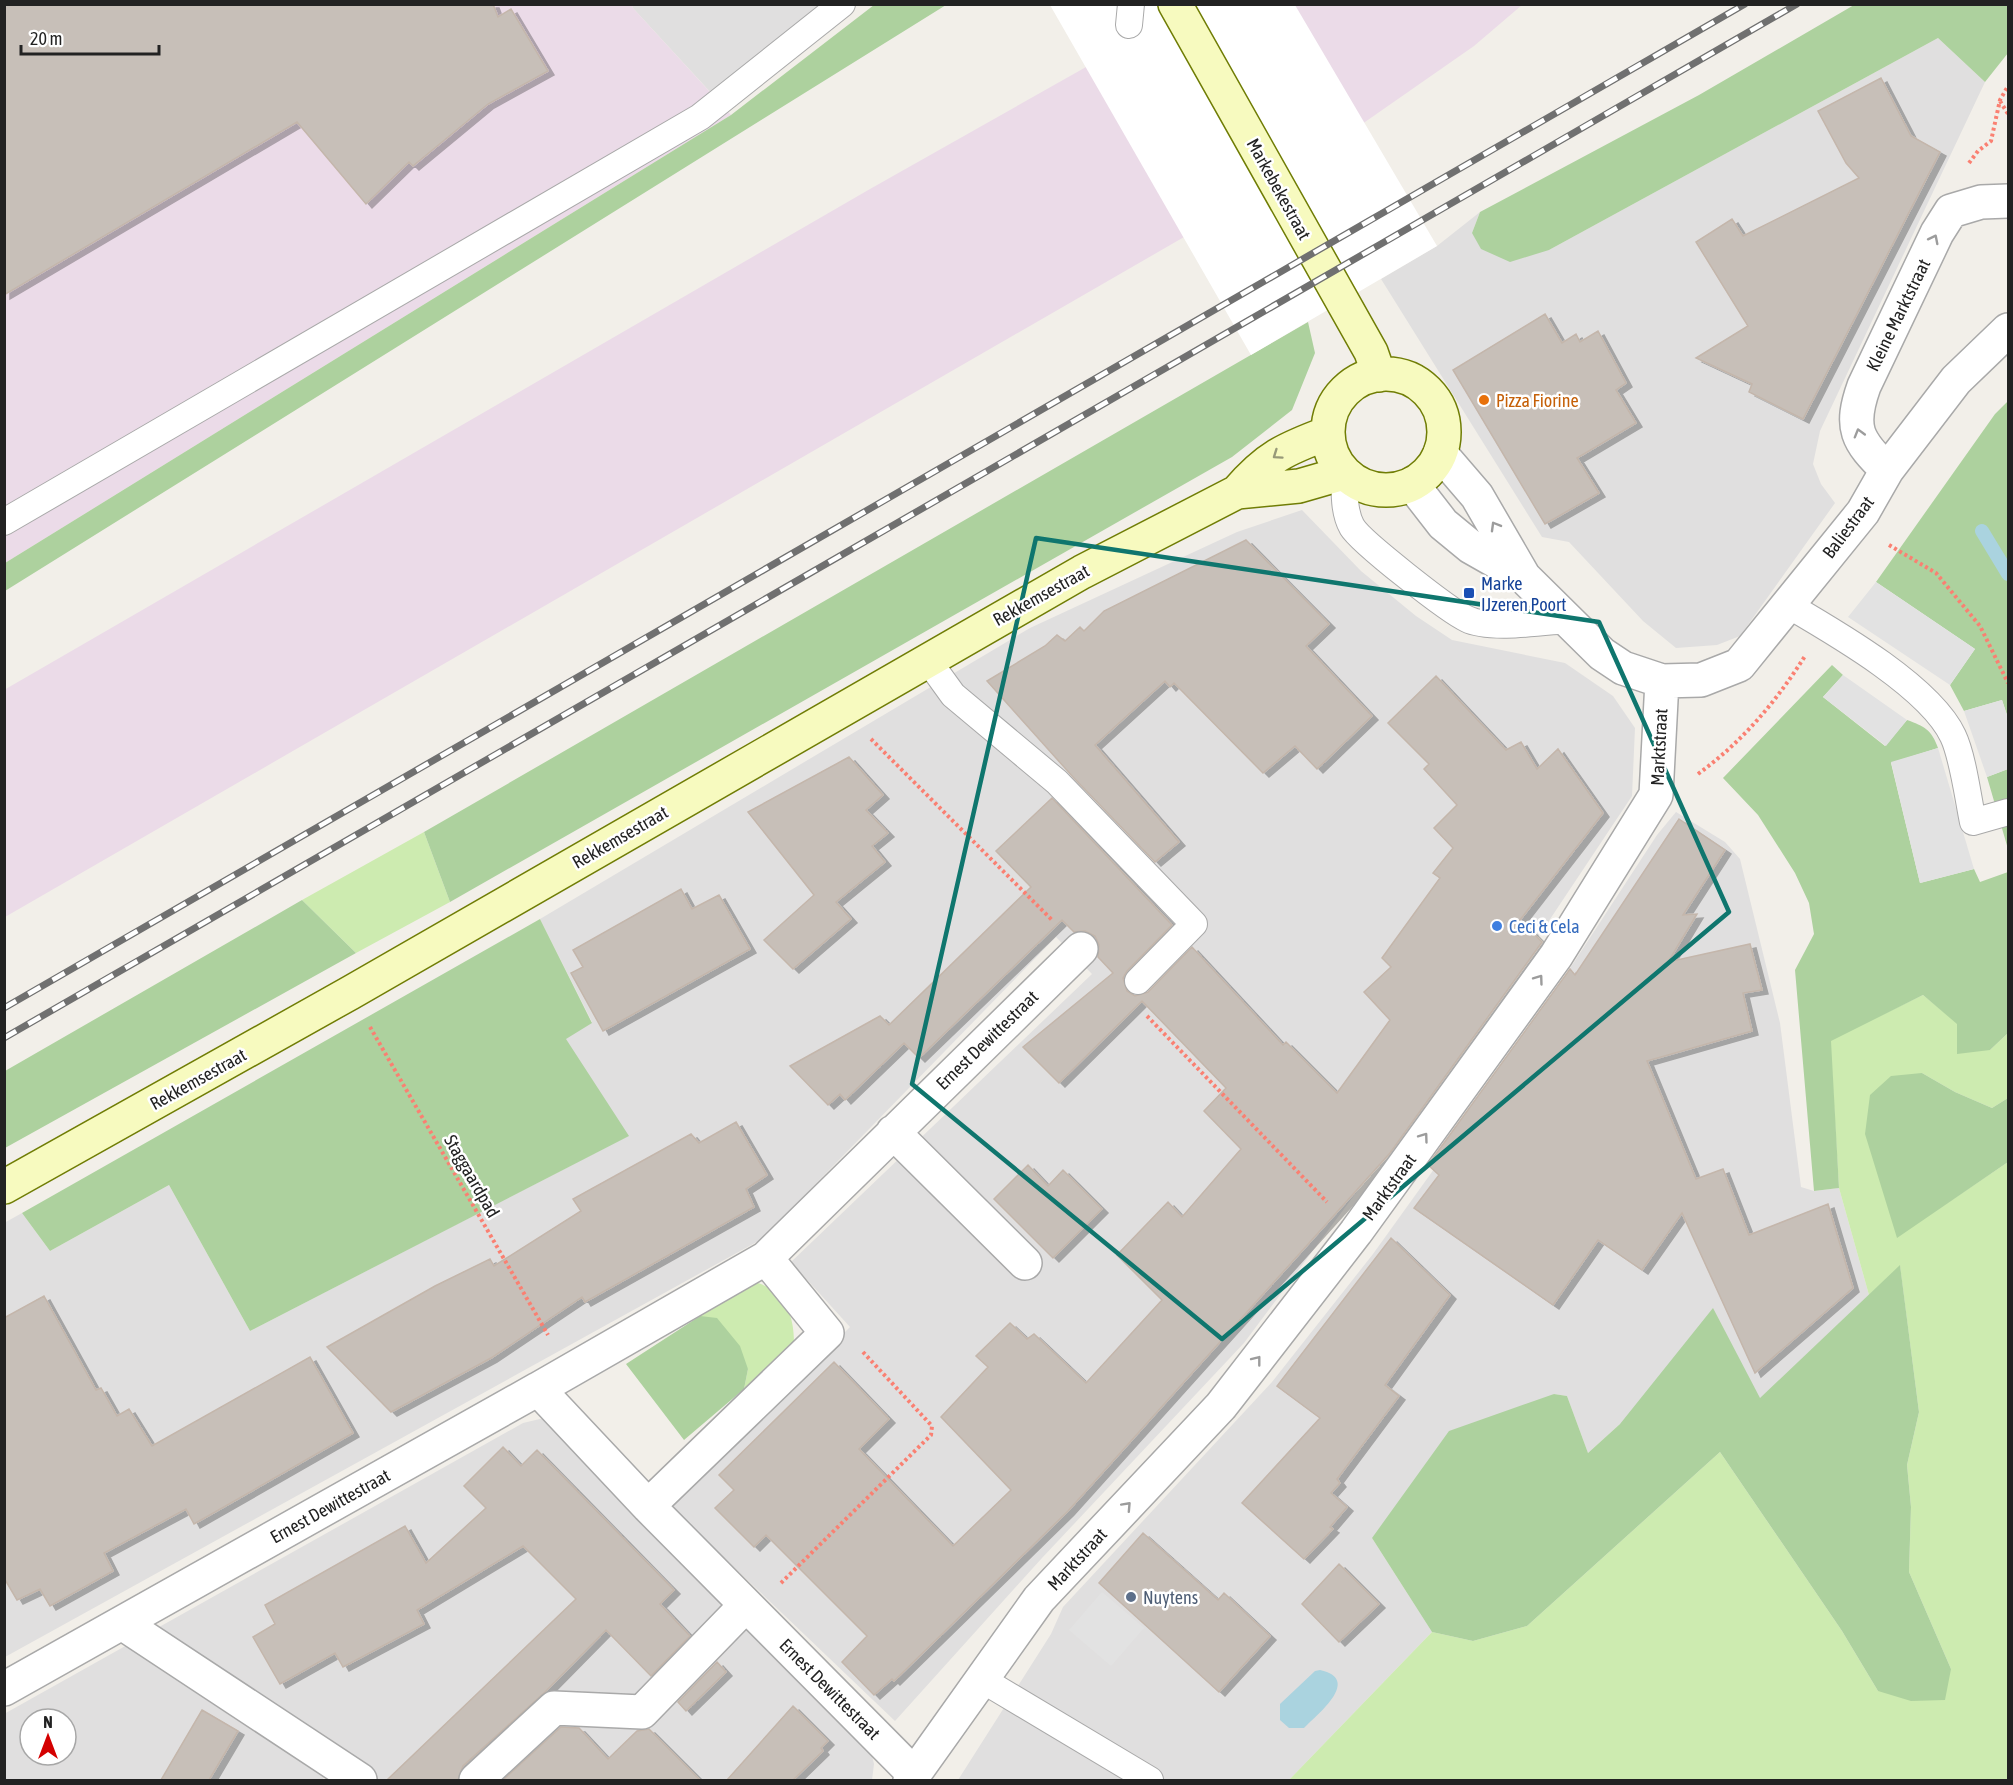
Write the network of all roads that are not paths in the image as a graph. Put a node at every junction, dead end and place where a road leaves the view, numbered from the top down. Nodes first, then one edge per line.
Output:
1 (842, 4) edge
2 (1175, 4) edge
3 (2008, 201) edge
4 (2008, 330) edge
5 (1379, 375) junction
6 (1328, 434) junction
7 (1440, 453) junction
8 (1887, 470) junction
9 (1344, 473) junction
10 (1412, 484) junction
11 (1238, 492) junction
12 (4, 522) edge
13 (1524, 577) junction
14 (1788, 605) junction
15 (1567, 620) junction
16 (927, 659) junction
17 (1662, 681) junction
18 (2008, 812) edge
19 (1081, 949) dead end
20 (1138, 981) dead end
21 (893, 1132) junction
22 (4, 1187) edge
23 (766, 1258) junction
24 (1025, 1263) dead end
25 (538, 1389) junction
26 (648, 1506) junction
27 (750, 1608) junction
28 (122, 1623) junction
29 (981, 1679) junction
30 (4, 1689) edge
31 (912, 1777) edge
32 (360, 1780) edge
33 (476, 1780) edge
34 (1150, 1780) edge

1 - 12 lane
2 - 5 street, Markebekestraat
8 -> 3 street, Kleine Marktstraat
4 - 8 street, Baliestraat
5 - 6 street
5 - 7 street
6 - 9 street
6 -> 11 street, Rekkemsestraat
7 - 10 street
13 -> 7 street, Marktstraat
8 - 14 street, Baliestraat
9 - 10 street
9 - 11 street, Rekkemsestraat
9 - 15 lane
10 - 13 street, Marktstraat
11 - 16 street, Rekkemsestraat
13 - 15 street, Marktstraat
14 - 17 street, Baliestraat
14 - 18 lane
15 - 17 street, Marktstraat
16 - 20 lane
16 - 22 street, Rekkemsestraat
29 -> 17 street, Marktstraat
19 - 21 street, Ernest Dewittestraat
21 - 23 street, Ernest Dewittestraat
21 - 24 street
23 - 25 street, Ernest Dewittestraat
23 - 26 street
25 - 26 street, Ernest Dewittestraat
25 - 28 street, Ernest Dewittestraat
26 - 27 street, Ernest Dewittestraat
27 - 31 street, Ernest Dewittestraat
27 - 33 street
28 - 30 street, Ernest Dewittestraat
28 - 32 street
29 - 31 street, Marktstraat
29 - 34 lane

